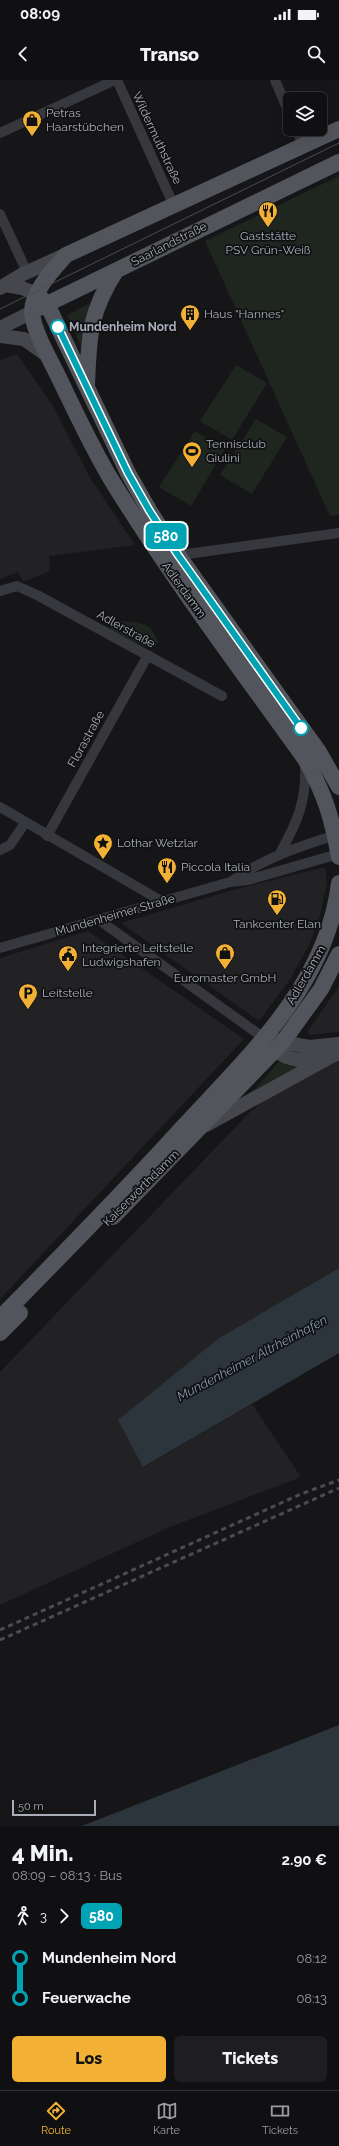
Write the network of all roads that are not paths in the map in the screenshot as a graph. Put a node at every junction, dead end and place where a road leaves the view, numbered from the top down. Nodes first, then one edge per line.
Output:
1 (116, 80) edge
2 (275, 80) edge
3 (283, 99) edge
4 (339, 129) edge
5 (0, 133) edge
6 (299, 136) edge
7 (303, 145) junction
8 (339, 162) edge
9 (174, 206) junction
10 (0, 214) edge
11 (66, 255) junction
12 (116, 271) junction
13 (27, 272) junction
14 (3, 287) edge
15 (42, 299) junction
16 (32, 312) junction
17 (0, 328) edge
18 (0, 336) edge
19 (50, 358) junction
20 (87, 388) junction
21 (339, 533) edge
22 (178, 555) junction
23 (161, 558) junction
24 (0, 591) edge
25 (148, 655) junction
26 (222, 696) dead end
27 (305, 759) junction
28 (337, 781) edge
29 (0, 807) edge
30 (25, 823) junction
31 (338, 834) edge
32 (47, 836) junction
33 (0, 850) edge
34 (339, 854) edge
35 (280, 855) junction
36 (339, 857) edge
37 (230, 882) junction
38 (339, 883) edge
39 (163, 902) junction
40 (99, 920) junction
41 (0, 948) edge
42 (339, 955) edge
43 (264, 1038) junction
44 (339, 1044) edge
45 (278, 1047) junction
46 (333, 1055) edge
47 (202, 1127) junction
48 (0, 1318) edge
49 (0, 1333) edge

1 - 5 street
1 - 9 street, Wildermuthstraße
2 - 3 street
4 - 7 main road
6 - 7 street
7 - 9 main road
8 - 12 main road, Saarlandstraße
9 - 11 main road
10 - 13 street
11 - 13 street
11 - 15 main road
12 - 15 main road, Saarlandstraße
12 - 20 main road
13 - 14 street
14 - 15 street
15 - 16 main road, Saarlandstraße
15 - 20 main road, Adlerdamm
16 - 17 street, Saarlandstraße
16 - 19 main road, Adlerdamm
18 - 19 street
19 - 23 main road, Adlerdamm
20 - 22 main road, Adlerdamm
21 - 22 street
22 - 23 street
22 - 28 main road, Adlerdamm
23 - 27 main road, Adlerdamm
24 - 25 street, Adlerstraße
25 - 26 street, Adlerstraße
25 - 32 street, Florastraße
27 - 31 main road, Adlerdamm
27 - 35 street
29 - 30 street
30 - 32 street
30 - 33 street
31 - 34 main road, Adlerdamm
31 - 35 street, Mundenheimer Straße
32 - 39 street
34 - 36 main road, Adlerdamm
34 - 37 street, Mundenheimer Straße
35 - 37 street, Mundenheimer Straße
37 - 39 street, Mundenheimer Straße
38 - 43 main road, Adlerdamm
39 - 40 street, Mundenheimer Straße
40 - 41 street, Mundenheimer Straße
40 - 43 street
42 - 45 main road, Kaiserwörthdamm
43 - 45 street
43 - 48 main road, Kaiserwörthdamm
44 - 45 street
45 - 46 street
45 - 47 main road, Kaiserwörthdamm
46 - 47 street
47 - 49 main road, Kaiserwörthdamm

